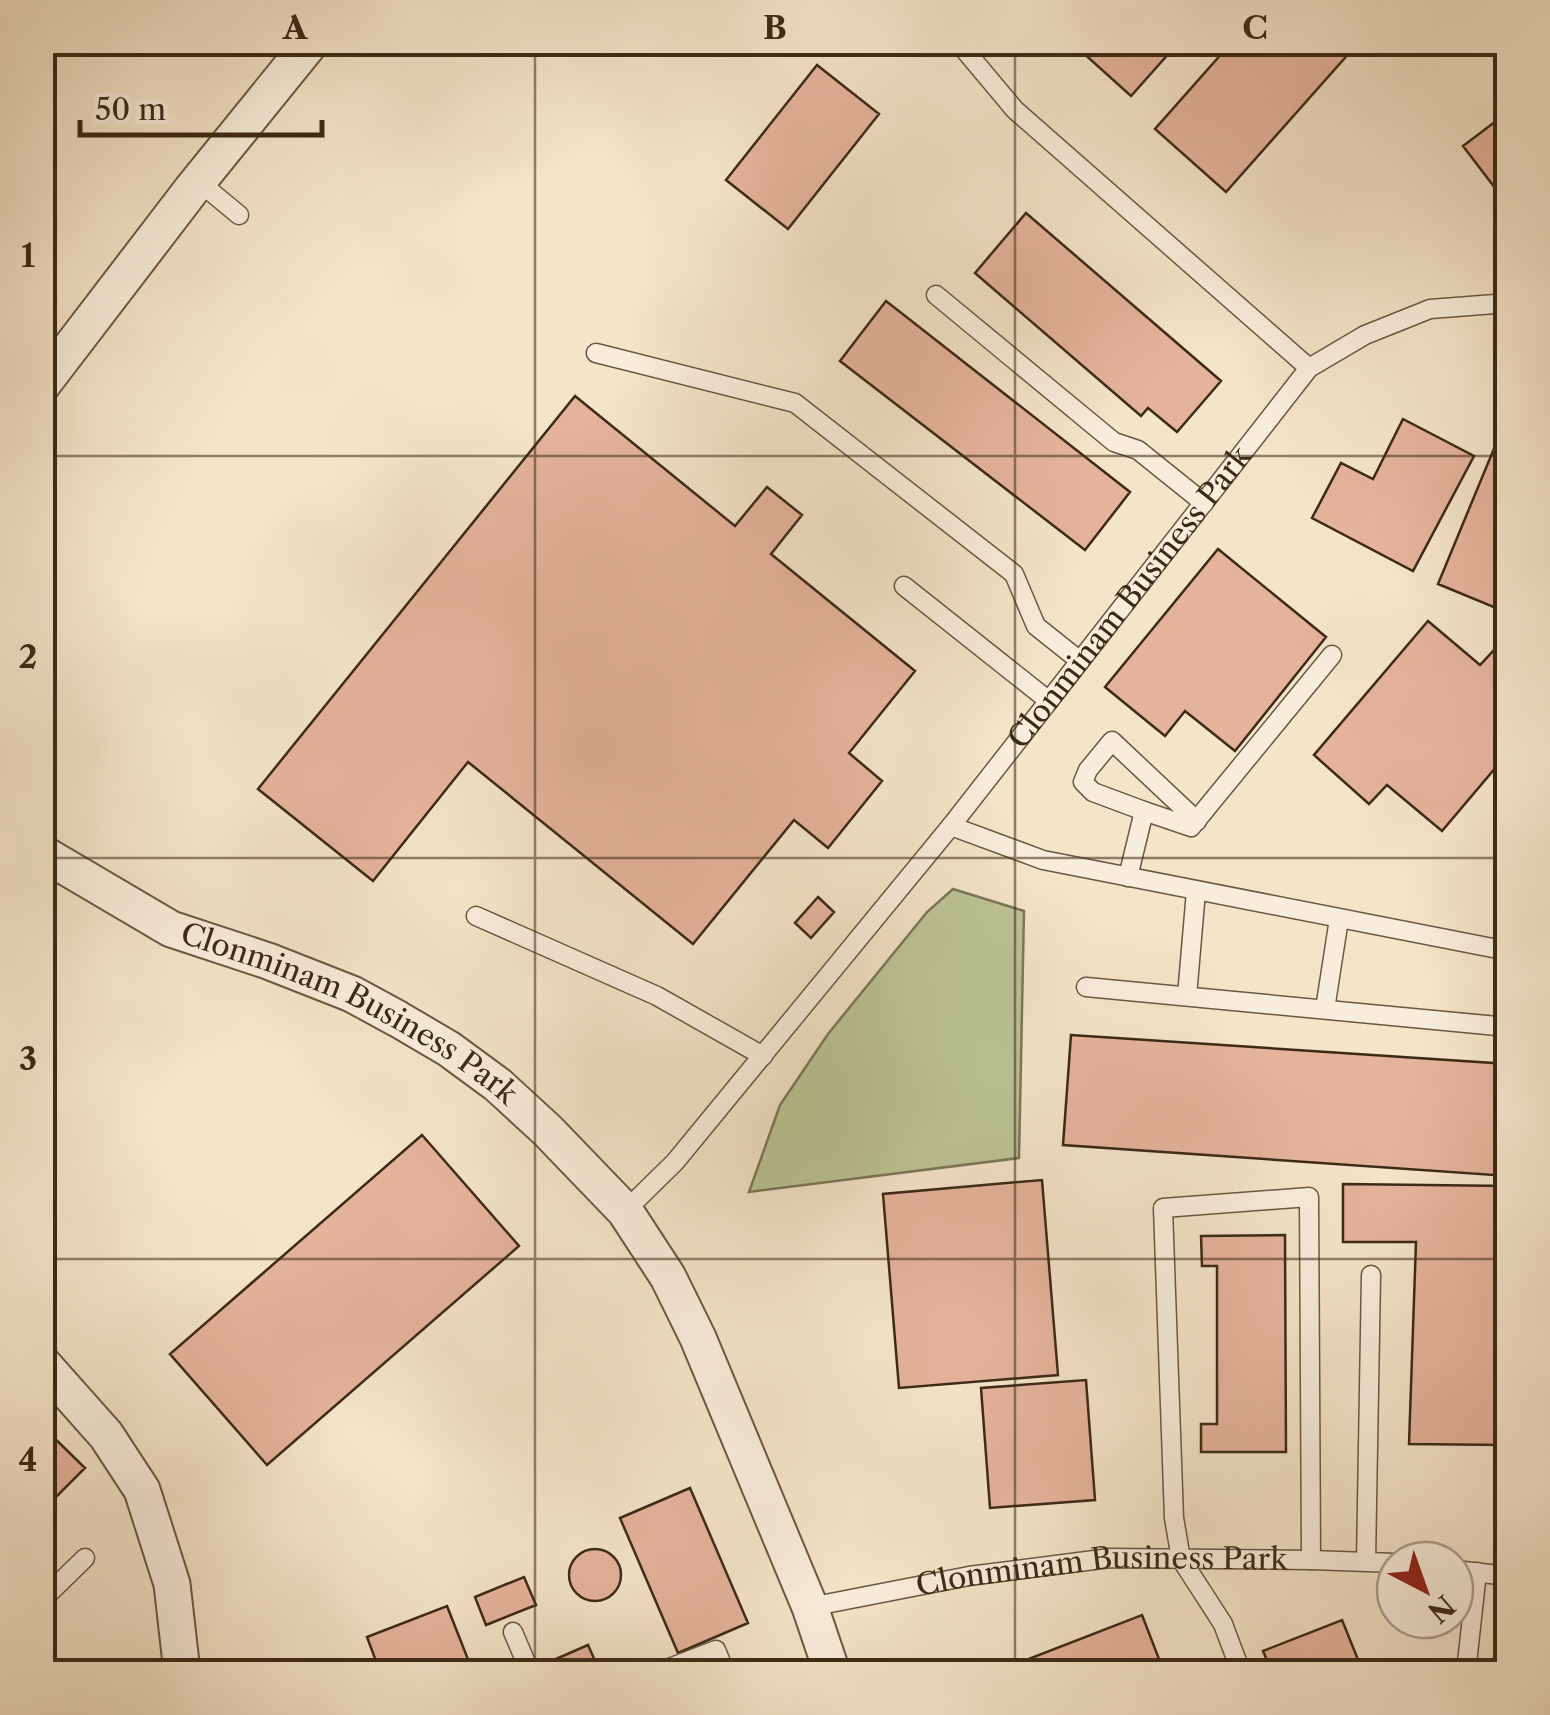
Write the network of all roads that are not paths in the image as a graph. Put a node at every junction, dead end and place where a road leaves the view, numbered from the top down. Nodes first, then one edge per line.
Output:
1 (311, 42) edge
2 (958, 42) edge
3 (198, 181) junction
4 (239, 215) dead end
5 (936, 295) dead end
6 (1508, 303) edge
7 (596, 353) dead end
8 (1309, 368) junction
9 (42, 384) edge
10 (1204, 503) junction
11 (904, 586) dead end
12 (1332, 655) dead end
13 (1080, 661) junction
14 (1049, 702) junction
15 (1144, 811) junction
16 (1197, 820) junction
17 (951, 826) junction
18 (42, 853) edge
19 (1128, 878) junction
20 (1196, 891) junction
21 (476, 916) dead end
22 (1339, 920) junction
23 (1508, 951) edge
24 (1086, 987) dead end
25 (1187, 996) junction
26 (1325, 1009) junction
27 (1508, 1027) edge
28 (762, 1056) junction
29 (625, 1212) junction
30 (1372, 1275) dead end
31 (42, 1363) edge
32 (85, 1558) dead end
33 (1181, 1559) junction
34 (1311, 1560) junction
35 (1366, 1562) junction
36 (1375, 1562) edge
37 (1477, 1572) joint
38 (1508, 1576) edge
39 (42, 1600) edge
40 (810, 1607) junction
41 (514, 1632) dead end
42 (182, 1672) edge
43 (530, 1672) edge
44 (660, 1672) edge
45 (726, 1672) edge
46 (832, 1672) edge
47 (1241, 1672) edge
48 (1466, 1672) edge

1 - 3 street
2 - 8 lane
3 - 4 lane
3 - 9 street
5 - 10 lane
6 - 8 lane, Clonminam Business Park
7 - 13 lane
8 - 10 lane, Clonminam Business Park
10 - 13 lane, Clonminam Business Park
11 - 14 lane
12 - 16 lane
13 - 14 lane, Clonminam Business Park
14 - 17 lane, Clonminam Business Park
15 - 16 lane
15 - 16 lane
15 - 19 lane
17 - 19 lane
17 - 28 lane, Clonminam Business Park
18 - 29 street, Clonminam Business Park
19 - 20 lane
20 - 22 lane
20 - 25 lane
21 - 28 lane
22 - 23 lane
22 - 26 lane
24 - 25 lane
25 - 26 lane
26 - 27 lane
28 - 29 lane, Clonminam Business Park
29 - 40 street, Clonminam Business Park
30 - 35 lane
31 - 42 street
32 - 39 lane
33 - 34 lane, Clonminam Business Park
33 - 34 lane
33 - 40 lane, Clonminam Business Park
33 - 47 lane
34 - 35 lane, Clonminam Business Park
35 - 36 lane, Clonminam Business Park
37 - 38 lane
37 - 48 lane
40 - 46 street, Clonminam Business Park
41 - 43 lane
44 - 45 lane

